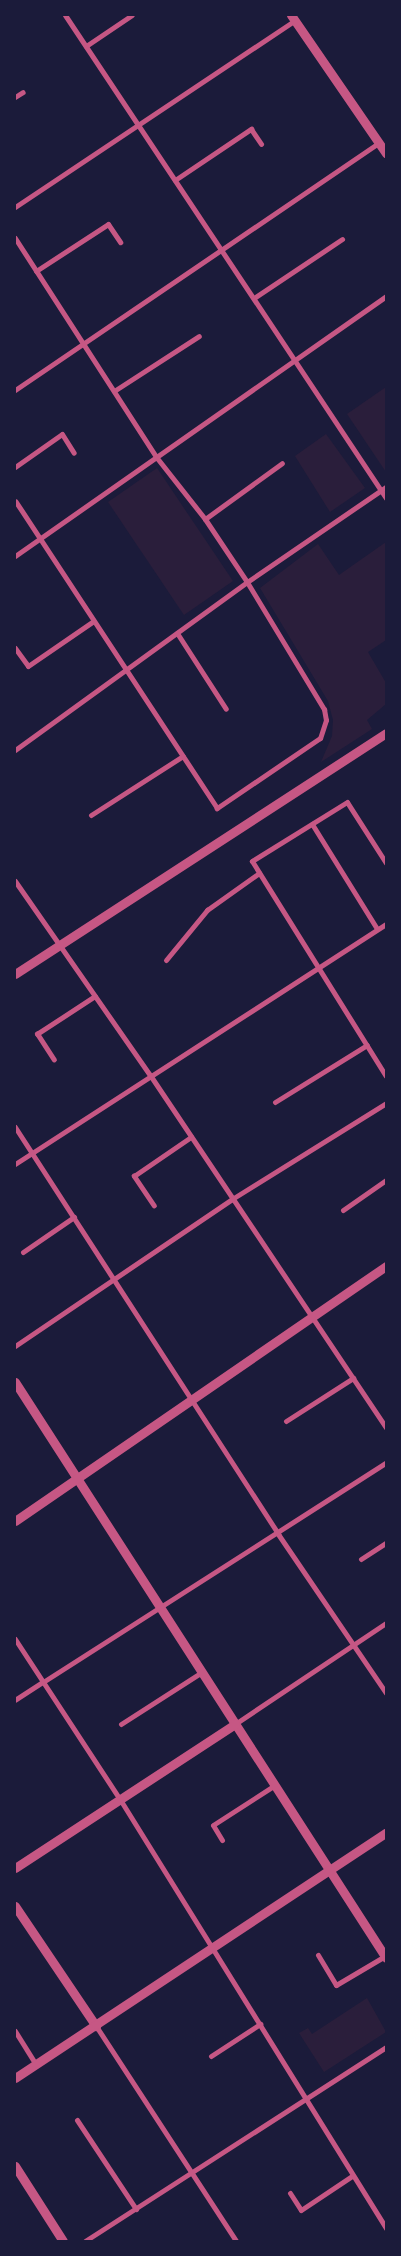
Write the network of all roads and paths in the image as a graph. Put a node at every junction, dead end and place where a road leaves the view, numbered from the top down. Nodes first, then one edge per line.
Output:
1 (65, 15) edge
2 (132, 15) edge
3 (293, 18) edge
4 (86, 46) junction
5 (23, 92) dead end
6 (15, 97) edge
7 (139, 126) junction
8 (378, 142) junction
9 (261, 144) dead end
10 (386, 153) edge
11 (175, 180) junction
12 (15, 207) edge
13 (15, 238) edge
14 (342, 239) dead end
15 (120, 242) dead end
16 (222, 250) junction
17 (36, 271) junction
18 (386, 296) edge
19 (254, 298) junction
20 (199, 336) dead end
21 (83, 343) junction
22 (294, 359) junction
23 (15, 390) edge
24 (114, 391) junction
25 (74, 453) dead end
26 (157, 458) junction
27 (282, 464) dead end
28 (15, 467) edge
29 (384, 488) edge
30 (386, 498) edge
31 (15, 501) edge
32 (205, 519) junction
33 (40, 539) junction
34 (15, 556) edge
35 (247, 582) junction
36 (92, 622) junction
37 (177, 633) junction
38 (15, 648) edge
39 (126, 671) junction
40 (226, 709) dead end
41 (386, 732) edge
42 (15, 750) edge
43 (183, 756) junction
44 (91, 815) dead end
45 (312, 824) junction
46 (386, 863) edge
47 (259, 873) junction
48 (15, 881) edge
49 (386, 924) edge
50 (377, 929) junction
51 (58, 945) junction
52 (166, 960) dead end
53 (318, 967) junction
54 (15, 974) edge
55 (95, 996) junction
56 (367, 1045) junction
57 (54, 1060) dead end
58 (150, 1075) junction
59 (386, 1076) edge
60 (275, 1102) dead end
61 (386, 1103) edge
62 (15, 1127) edge
63 (191, 1137) junction
64 (32, 1153) junction
65 (15, 1164) edge
66 (386, 1180) edge
67 (232, 1199) junction
68 (154, 1206) dead end
69 (343, 1210) dead end
70 (74, 1217) junction
71 (22, 1252) dead end
72 (386, 1266) edge
73 (116, 1280) junction
74 (312, 1316) junction
75 (15, 1346) edge
76 (353, 1378) junction
77 (15, 1382) edge
78 (192, 1399) junction
79 (286, 1421) dead end
80 (386, 1427) edge
81 (386, 1463) edge
82 (78, 1479) junction
83 (15, 1522) edge
84 (278, 1534) junction
85 (386, 1543) edge
86 (361, 1559) dead end
87 (160, 1608) junction
88 (386, 1623) edge
89 (15, 1639) edge
90 (355, 1644) junction
91 (202, 1672) junction
92 (43, 1682) junction
93 (386, 1694) edge
94 (15, 1700) edge
95 (121, 1724) dead end
96 (235, 1724) junction
97 (275, 1785) junction
98 (122, 1800) junction
99 (386, 1832) edge
100 (222, 1840) dead end
101 (15, 1868) edge
102 (329, 1869) junction
103 (15, 1906) edge
104 (213, 1947) junction
105 (318, 1955) dead end
106 (385, 1957) edge
107 (260, 2024) junction
108 (96, 2026) junction
109 (15, 2031) edge
110 (386, 2047) edge
111 (211, 2056) dead end
112 (36, 2064) junction
113 (15, 2078) edge
114 (305, 2097) junction
115 (77, 2120) dead end
116 (15, 2166) edge
117 (193, 2173) junction
118 (352, 2176) junction
119 (290, 2193) dead end
120 (136, 2209) junction
121 (386, 2228) edge
122 (63, 2241) edge
123 (85, 2241) edge
124 (236, 2241) edge

1 - 4 street
2 - 4 street
3 - 7 street
3 - 8 street
4 - 7 street
5 - 6 street
7 - 11 street
7 - 12 street
8 - 10 street
8 - 16 street
9 - 11 street
11 - 16 street
13 - 17 street
14 - 19 street
15 - 17 street
16 - 19 street
16 - 21 street
17 - 21 street
18 - 22 street
19 - 22 street
20 - 24 street
21 - 23 street
21 - 24 street
22 - 26 street
22 - 29 street
24 - 26 street
25 - 28 street
26 - 32 street
26 - 33 street
27 - 32 street
29 - 30 street
29 - 35 street
31 - 33 street
32 - 35 street
33 - 34 street
33 - 36 street
35 - 37 street
35 - 43 street
36 - 38 street
36 - 39 street
37 - 39 street
37 - 40 street
39 - 42 street
39 - 43 street
41 - 51 street
43 - 44 street
45 - 46 street
45 - 47 street
45 - 50 street
47 - 52 street
47 - 53 street
48 - 51 street
49 - 50 street
50 - 53 street
51 - 54 street
51 - 55 street
53 - 56 street
53 - 58 street
55 - 57 street
55 - 58 street
56 - 59 street
56 - 60 street
58 - 63 street
58 - 64 street
61 - 67 street
62 - 64 street
63 - 67 street
63 - 68 street
64 - 65 street
64 - 70 street
66 - 69 street
67 - 73 street
67 - 74 street
70 - 71 street
70 - 73 street
72 - 74 street
73 - 75 street
73 - 78 street
74 - 76 street
74 - 78 street
76 - 79 street
76 - 80 street
77 - 82 street
78 - 82 street
78 - 84 street
81 - 84 street
82 - 83 street
82 - 87 street
84 - 87 street
84 - 90 street
85 - 86 street
87 - 91 street
87 - 92 street
88 - 90 street
89 - 92 street
90 - 93 street
90 - 96 street
91 - 95 street
91 - 96 street
92 - 94 street
92 - 98 street
96 - 97 street
96 - 98 street
97 - 100 street
97 - 102 street
98 - 101 street
98 - 104 street
99 - 102 street
102 - 104 street
102 - 106 street
103 - 108 street
104 - 107 street
104 - 108 street
105 - 106 street
107 - 111 street
107 - 114 street
108 - 112 street
108 - 117 street
109 - 112 street
110 - 114 street
112 - 113 street
114 - 117 street
114 - 118 street
115 - 120 street
116 - 122 street
117 - 120 street
117 - 124 street
118 - 119 street
118 - 121 street
120 - 123 street

